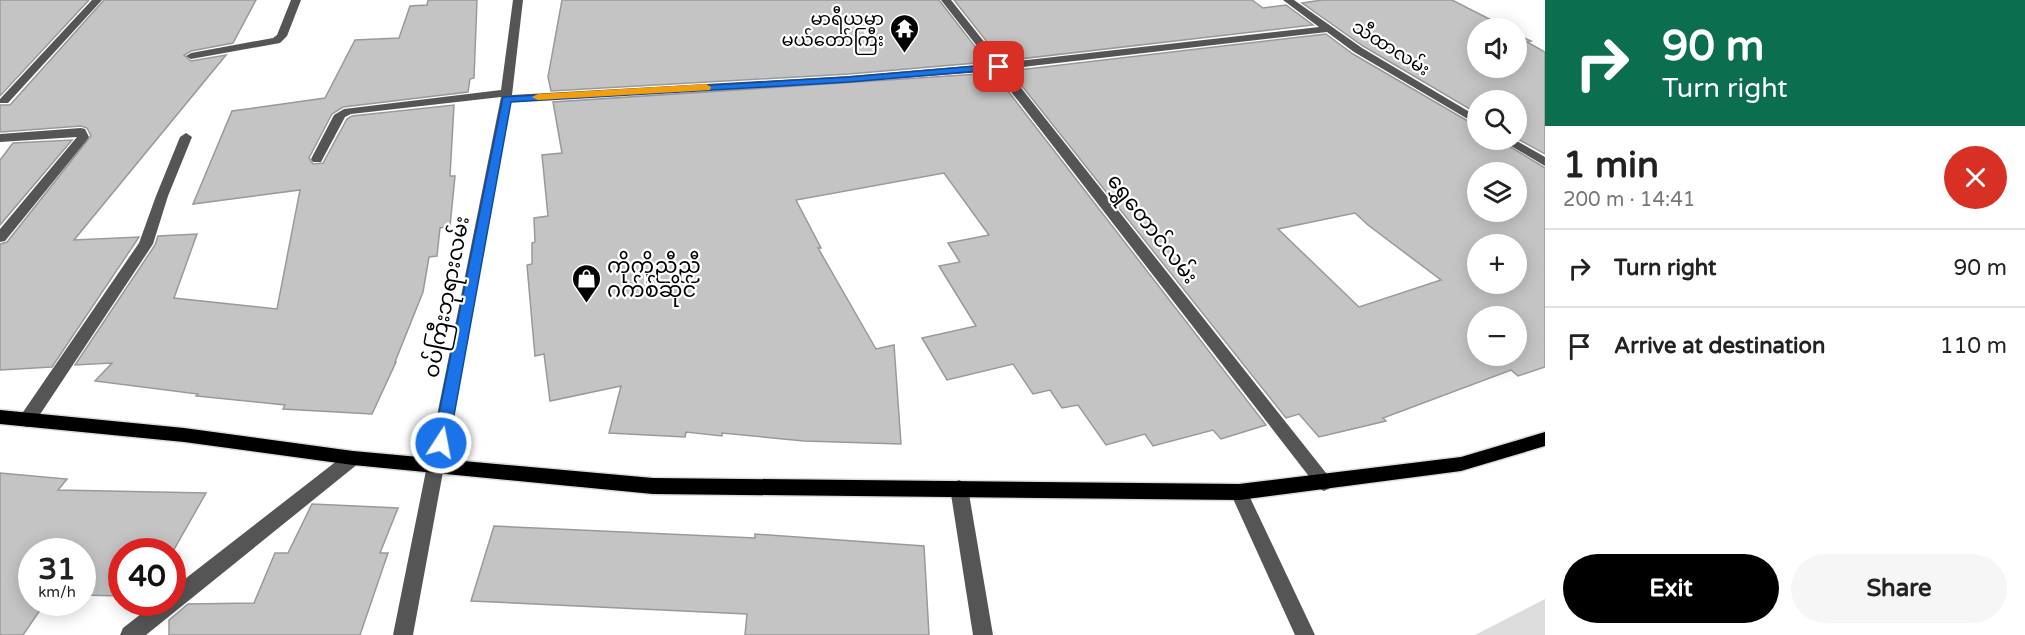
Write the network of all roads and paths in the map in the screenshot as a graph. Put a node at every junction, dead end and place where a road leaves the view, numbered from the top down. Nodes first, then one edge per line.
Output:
1 (97, 0) edge
2 (296, 0) edge
3 (518, 0) edge
4 (946, 0) edge
5 (1288, 0) edge
6 (1328, 29) junction
7 (191, 56) dead end
8 (999, 67) junction
9 (507, 96) junction
10 (4, 101) dead end
11 (1467, 115) edge
12 (186, 137) dead end
13 (0, 138) edge
14 (1525, 150) edge
15 (317, 159) dead end
16 (1545, 162) edge
17 (0, 238) edge
18 (0, 417) edge
19 (27, 420) junction
20 (1545, 439) edge
21 (352, 458) junction
22 (436, 466) junction
23 (1324, 483) junction
24 (959, 488) junction
25 (1239, 492) junction
26 (186, 591) edge
27 (154, 616) edge
28 (130, 635) edge
29 (403, 635) edge
30 (983, 635) edge
31 (1305, 635) edge

1 - 10 street
2 - 7 street
3 - 9 street, ဝပ်ကြီးဘုရားလမ်း
4 - 8 street, ရွှေတောင်လမ်း
5 - 6 street, သီထာလမ်း
6 - 8 street
6 - 11 street, သီထာလမ်း
8 - 9 street
8 - 23 street, ရွှေတောင်လမ်း
9 - 15 street
9 - 22 street, ဝပ်ကြီးဘုရားလမ်း
12 - 19 street
13 - 17 street
14 - 16 street
18 - 19 main road
19 - 21 main road
20 - 23 main road
21 - 22 main road
21 - 26 street
22 - 24 main road
22 - 29 street, ဝပ်ကြီးဘုရားလမ်း
23 - 25 main road
24 - 25 main road
24 - 30 street
25 - 31 street
27 - 28 street

